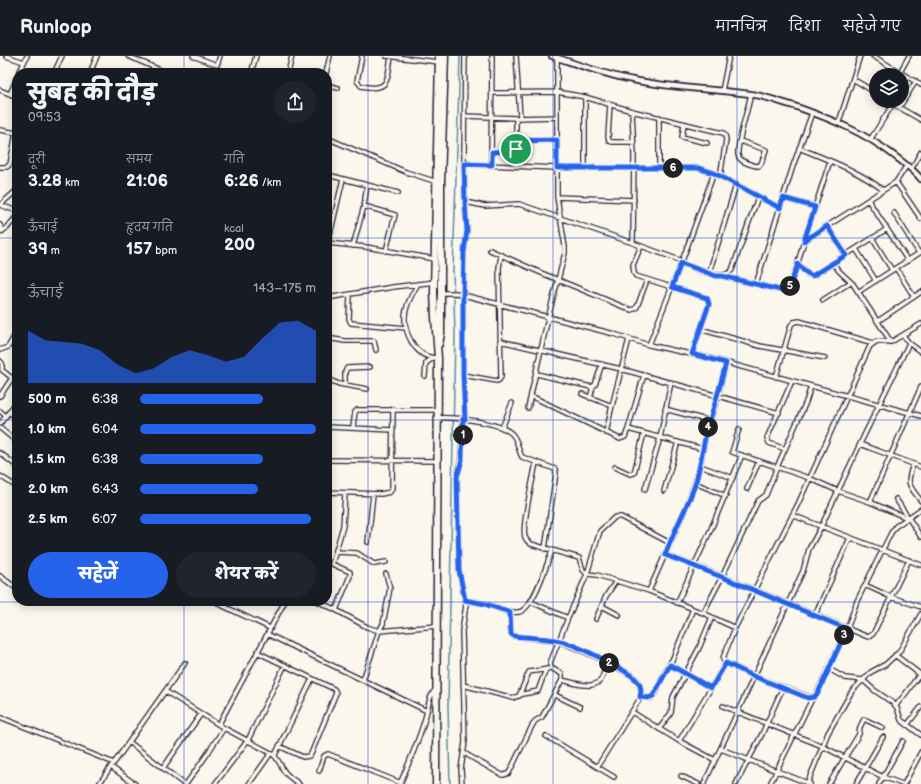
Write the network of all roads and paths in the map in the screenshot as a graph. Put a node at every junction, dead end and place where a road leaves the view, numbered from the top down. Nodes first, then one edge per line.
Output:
1 (6, 56) edge
2 (27, 56) edge
3 (62, 56) edge
4 (97, 56) edge
5 (129, 56) edge
6 (193, 56) edge
7 (220, 56) edge
8 (256, 56) edge
9 (292, 56) edge
10 (330, 56) edge
11 (362, 56) edge
12 (386, 56) edge
13 (391, 56) edge
14 (445, 56) edge
15 (465, 56) edge
16 (492, 56) edge
17 (516, 56) edge
18 (729, 56) edge
19 (860, 56) edge
20 (873, 56) edge
21 (909, 56) edge
22 (554, 57) edge
23 (439, 59) edge
24 (24, 62) junction
25 (21, 68) edge
26 (56, 68) edge
27 (92, 68) edge
28 (156, 68) edge
29 (252, 68) edge
30 (289, 68) edge
31 (327, 68) edge
32 (893, 68) edge
33 (902, 68) edge
34 (909, 78) edge
35 (853, 79) junction
36 (916, 82) junction
37 (921, 85) edge
38 (332, 86) edge
39 (338, 88) dead end
40 (12, 89) edge
41 (869, 89) edge
42 (0, 90) edge
43 (722, 91) junction
44 (557, 92) junction
45 (492, 93) junction
46 (518, 93) junction
47 (909, 93) edge
48 (10, 94) joint
49 (751, 94) junction
50 (585, 97) junction
51 (610, 104) junction
52 (890, 108) edge
53 (899, 108) edge
54 (632, 110) junction
55 (812, 113) junction
56 (466, 116) junction
57 (491, 117) junction
58 (558, 117) junction
59 (659, 117) junction
60 (518, 118) junction
61 (921, 120) edge
62 (839, 122) junction
63 (684, 124) junction
64 (0, 130) edge
65 (12, 132) edge
66 (332, 140) edge
67 (557, 140) junction
68 (740, 140) junction
69 (870, 140) junction
70 (516, 141) junction
71 (633, 142) junction
72 (707, 143) dead end
73 (799, 148) junction
74 (492, 152) junction
75 (921, 152) edge
76 (12, 154) edge
77 (830, 161) junction
78 (464, 164) junction
79 (492, 165) junction
80 (0, 167) edge
81 (909, 167) junction
82 (557, 168) junction
83 (585, 168) junction
84 (633, 168) junction
85 (659, 168) junction
86 (714, 173) junction
87 (332, 175) edge
88 (720, 177) junction
89 (344, 179) junction
90 (921, 179) edge
91 (437, 182) junction
92 (896, 182) junction
93 (367, 185) junction
94 (736, 185) junction
95 (883, 190) junction
96 (398, 193) dead end
97 (12, 194) edge
98 (557, 197) junction
99 (758, 197) junction
100 (783, 198) junction
101 (634, 200) junction
102 (868, 200) junction
103 (465, 202) junction
104 (0, 205) edge
105 (364, 206) junction
106 (815, 207) junction
107 (780, 208) junction
108 (12, 209) edge
109 (894, 213) dead end
110 (560, 217) junction
111 (921, 219) edge
112 (12, 222) edge
113 (0, 225) edge
114 (827, 226) junction
115 (332, 227) edge
116 (887, 228) junction
117 (2, 231) edge
118 (872, 238) junction
119 (804, 241) junction
120 (332, 243) edge
121 (633, 243) junction
122 (353, 246) junction
123 (641, 246) junction
124 (856, 249) junction
125 (490, 250) dead end
126 (386, 251) junction
127 (920, 253) edge
128 (501, 255) junction
129 (846, 255) junction
130 (434, 260) junction
131 (908, 260) junction
132 (682, 262) junction
133 (833, 263) junction
134 (798, 264) junction
135 (894, 269) junction
136 (709, 273) junction
137 (722, 276) junction
138 (558, 280) junction
139 (647, 280) junction
140 (876, 281) junction
141 (435, 282) junction
142 (851, 282) junction
143 (418, 284) junction
144 (756, 284) junction
145 (672, 287) junction
146 (858, 292) junction
147 (921, 292) edge
148 (443, 293) junction
149 (350, 294) junction
150 (463, 296) junction
151 (332, 297) edge
152 (914, 297) junction
153 (823, 300) dead end
154 (500, 306) junction
155 (548, 318) junction
156 (878, 321) junction
157 (921, 324) edge
158 (406, 328) junction
159 (700, 329) junction
160 (904, 336) junction
161 (332, 339) edge
162 (629, 339) junction
163 (12, 340) edge
164 (500, 341) junction
165 (891, 342) junction
166 (873, 343) junction
167 (909, 343) junction
168 (649, 345) junction
169 (438, 346) junction
170 (0, 350) edge
171 (376, 350) dead end
172 (541, 350) junction
173 (783, 351) junction
174 (921, 352) edge
175 (692, 354) junction
176 (436, 358) junction
177 (825, 358) dead end
178 (0, 361) edge
179 (726, 363) junction
180 (602, 364) junction
181 (370, 368) dead end
182 (621, 369) junction
183 (1, 371) edge
184 (537, 374) junction
185 (12, 375) edge
186 (463, 375) junction
187 (425, 376) dead end
188 (644, 376) junction
189 (776, 377) junction
190 (12, 379) edge
191 (332, 381) edge
192 (792, 381) junction
193 (671, 382) junction
194 (345, 385) junction
195 (811, 386) junction
196 (593, 387) junction
197 (921, 387) edge
198 (367, 389) dead end
199 (582, 394) dead end
200 (848, 395) junction
201 (0, 396) edge
202 (531, 396) junction
203 (718, 396) junction
204 (590, 398) junction
205 (512, 403) dead end
206 (879, 404) junction
207 (612, 406) junction
208 (12, 408) edge
209 (528, 408) dead end
210 (393, 409) junction
211 (665, 409) junction
212 (438, 410) junction
213 (0, 411) edge
214 (9, 412) junction
215 (909, 412) junction
216 (779, 413) junction
217 (12, 414) edge
218 (6, 416) junction
219 (921, 416) edge
220 (438, 418) junction
221 (464, 419) junction
222 (710, 421) junction
223 (0, 424) edge
224 (332, 427) edge
225 (353, 427) junction
226 (0, 428) edge
227 (502, 428) junction
228 (628, 428) junction
229 (739, 429) dead end
230 (393, 430) junction
231 (606, 433) junction
232 (644, 433) junction
233 (12, 438) edge
234 (660, 438) junction
235 (678, 442) junction
236 (860, 444) junction
237 (703, 449) junction
238 (785, 449) junction
239 (0, 453) edge
240 (742, 455) junction
241 (890, 456) junction
242 (332, 460) edge
243 (393, 461) junction
244 (437, 461) junction
245 (759, 461) junction
246 (12, 462) edge
247 (536, 462) junction
248 (913, 464) junction
249 (921, 465) edge
250 (700, 466) junction
251 (615, 467) dead end
252 (777, 467) junction
253 (0, 476) edge
254 (733, 478) junction
255 (809, 478) junction
256 (12, 484) edge
257 (695, 484) junction
258 (747, 489) dead end
259 (645, 490) dead end
260 (664, 491) dead end
261 (838, 491) junction
262 (332, 492) edge
263 (345, 493) junction
264 (373, 494) junction
265 (726, 496) junction
266 (896, 499) dead end
267 (921, 501) edge
268 (870, 502) junction
269 (921, 509) edge
270 (792, 515) junction
271 (907, 518) junction
272 (821, 527) junction
273 (921, 537) edge
274 (850, 538) junction
275 (368, 542) dead end
276 (670, 543) junction
277 (545, 549) junction
278 (552, 550) junction
279 (882, 550) junction
280 (336, 552) junction
281 (665, 555) junction
282 (908, 560) junction
283 (386, 562) dead end
284 (332, 564) joint
285 (921, 565) edge
286 (694, 566) junction
287 (386, 574) dead end
288 (587, 574) junction
289 (0, 576) edge
290 (722, 577) junction
291 (616, 581) junction
292 (12, 585) edge
293 (865, 585) junction
294 (754, 590) junction
295 (649, 591) junction
296 (891, 597) junction
297 (465, 600) junction
298 (531, 602) junction
299 (677, 603) junction
300 (787, 603) junction
301 (223, 606) edge
302 (281, 606) edge
303 (328, 606) edge
304 (602, 606) junction
305 (921, 607) edge
306 (693, 609) junction
307 (336, 610) junction
308 (510, 612) junction
309 (703, 613) junction
310 (921, 614) edge
311 (619, 615) dead end
312 (815, 615) junction
313 (712, 617) junction
314 (568, 618) junction
315 (596, 618) dead end
316 (437, 626) junction
317 (270, 628) junction
318 (735, 628) junction
319 (847, 629) junction
320 (379, 631) junction
321 (267, 634) junction
322 (559, 641) junction
323 (257, 652) junction
324 (895, 655) junction
325 (607, 662) junction
326 (185, 663) dead end
327 (726, 663) junction
328 (670, 665) junction
329 (285, 666) junction
330 (551, 668) junction
331 (546, 669) junction
332 (829, 669) junction
333 (686, 674) junction
334 (921, 675) edge
335 (753, 676) junction
336 (312, 679) junction
337 (363, 680) junction
338 (562, 680) junction
339 (863, 680) junction
340 (463, 685) junction
341 (783, 687) junction
342 (438, 688) junction
343 (711, 688) junction
344 (165, 691) junction
345 (555, 694) junction
346 (518, 696) junction
347 (640, 697) junction
348 (813, 697) junction
349 (723, 706) dead end
350 (896, 706) junction
351 (580, 707) dead end
352 (921, 707) edge
353 (427, 711) junction
354 (632, 712) junction
355 (738, 712) junction
356 (201, 714) junction
357 (0, 717) edge
358 (766, 723) junction
359 (219, 724) junction
360 (907, 725) junction
361 (224, 728) junction
362 (883, 728) dead end
363 (659, 729) junction
364 (795, 735) junction
365 (921, 735) edge
366 (546, 736) dead end
367 (884, 737) dead end
368 (248, 740) junction
369 (679, 740) junction
370 (903, 741) dead end
371 (129, 742) junction
372 (280, 746) junction
373 (822, 746) junction
374 (721, 748) junction
375 (921, 752) edge
376 (271, 753) junction
377 (464, 753) junction
378 (275, 755) junction
379 (845, 757) junction
380 (748, 759) junction
381 (715, 760) junction
382 (114, 763) junction
383 (111, 767) junction
384 (597, 767) junction
385 (163, 768) junction
386 (866, 768) junction
387 (318, 771) dead end
388 (777, 771) junction
389 (681, 776) dead end
390 (614, 777) dead end
391 (883, 777) junction
392 (99, 784) edge
393 (135, 784) edge
394 (185, 784) edge
395 (215, 784) edge
396 (248, 784) edge
397 (299, 784) edge
398 (400, 784) edge
399 (436, 784) edge
400 (462, 784) edge
401 (698, 784) edge
402 (704, 784) edge
403 (736, 784) edge
404 (770, 784) edge
405 (808, 784) edge
406 (829, 784) edge
407 (856, 784) edge
408 (880, 784) edge
409 (903, 784) edge

1 - 24 street
2 - 24 street
3 - 26 street
4 - 27 street
5 - 28 street
6 - 7 street
8 - 29 street
9 - 30 street
10 - 31 street
11 - 13 street
12 - 13 street
13 - 23 street
14 - 148 highway
15 - 56 street
16 - 45 street
17 - 46 street
18 - 43 street
19 - 35 street
20 - 32 street
21 - 33 street
22 - 43 street
22 - 44 street
23 - 91 highway
24 - 25 street
34 - 36 street
35 - 41 street
35 - 62 street
36 - 37 street
36 - 47 street
38 - 39 street
40 - 48 street
42 - 48 street
43 - 49 street
44 - 46 street
44 - 50 street
44 - 58 street
45 - 46 street
45 - 57 street
46 - 60 street
49 - 55 street
49 - 68 street
50 - 51 street
50 - 83 street
51 - 54 street
51 - 71 street
52 - 69 street
53 - 61 street
54 - 59 street
54 - 71 street
55 - 62 street
55 - 73 street
56 - 57 street
56 - 78 street
57 - 60 street
57 - 74 street
58 - 60 street
58 - 67 street
59 - 63 street
59 - 85 street
60 - 70 street
62 - 69 street
63 - 72 street
63 - 88 street
64 - 65 street
66 - 91 street
67 - 70 street
67 - 82 street
68 - 68 street
69 - 81 street
70 - 74 street
71 - 84 street
73 - 77 street
73 - 100 street
74 - 79 street
75 - 81 street
76 - 80 street
77 - 95 street
77 - 106 street
78 - 79 street
78 - 103 street
79 - 82 street
81 - 90 street
81 - 92 street
82 - 83 street
82 - 98 street
83 - 84 street
84 - 85 street
84 - 101 street
85 - 86 street
86 - 88 street
86 - 132 street
87 - 89 street
88 - 94 street
89 - 93 street
89 - 115 street
91 - 130 highway
92 - 95 street
92 - 111 street
93 - 96 street
93 - 105 street
94 - 99 street
94 - 136 street
95 - 102 street
97 - 104 street
98 - 101 street
98 - 110 street
99 - 107 street
99 - 137 street
100 - 106 street
100 - 107 street
101 - 121 street
102 - 114 street
102 - 116 street
103 - 110 street
103 - 150 street
104 - 108 street
105 - 122 street
105 - 126 street
106 - 119 street
107 - 144 street
109 - 127 street
110 - 121 street
110 - 138 street
112 - 117 street
113 - 117 street
114 - 119 street
114 - 129 street
116 - 118 street
116 - 131 street
118 - 124 street
118 - 135 street
119 - 134 street
120 - 122 street
121 - 123 street
122 - 126 street
123 - 132 street
123 - 139 street
124 - 129 street
124 - 140 street
125 - 128 street
126 - 130 street
127 - 131 street
128 - 138 street
128 - 154 street
129 - 133 street
130 - 141 highway
131 - 135 street
132 - 136 street
132 - 145 street
133 - 134 street
133 - 142 street
134 - 144 street
135 - 140 street
135 - 152 street
136 - 137 street
137 - 144 street
138 - 139 street
138 - 155 street
139 - 145 street
140 - 146 street
141 - 143 street
141 - 169 highway
142 - 146 street
142 - 153 street
143 - 149 street
143 - 158 street
145 - 159 street
145 - 168 street
146 - 156 street
147 - 152 street
148 - 150 street
148 - 169 highway
149 - 151 street
149 - 158 street
150 - 154 street
150 - 186 street
152 - 156 street
154 - 155 street
154 - 164 street
155 - 162 street
155 - 172 street
156 - 165 street
157 - 160 street
158 - 176 street
159 - 173 street
159 - 175 street
160 - 165 street
160 - 167 street
161 - 171 street
162 - 168 street
162 - 182 street
163 - 170 street
164 - 172 street
164 - 186 street
165 - 166 street
166 - 173 street
166 - 200 street
167 - 174 street
167 - 206 street
168 - 175 street
169 - 176 highway
172 - 180 street
172 - 184 street
173 - 177 street
173 - 189 street
175 - 179 street
176 - 187 street
176 - 212 highway
178 - 183 street
179 - 189 street
179 - 203 street
180 - 182 street
180 - 196 street
181 - 194 street
182 - 188 street
182 - 207 street
183 - 185 street
184 - 196 street
184 - 202 street
186 - 221 street
188 - 193 street
188 - 228 street
189 - 192 street
190 - 201 street
191 - 194 street
192 - 195 street
192 - 216 street
193 - 203 street
193 - 211 street
194 - 198 street
195 - 200 street
195 - 238 street
196 - 204 street
197 - 215 street
199 - 204 street
200 - 206 street
200 - 255 street
202 - 209 street
202 - 231 street
203 - 216 street
203 - 222 street
204 - 207 street
205 - 227 street
206 - 215 street
206 - 236 street
207 - 231 street
208 - 214 street
210 - 212 street
210 - 225 street
210 - 230 street
211 - 222 street
211 - 234 street
212 - 220 highway
213 - 218 street
214 - 217 street
214 - 218 street
215 - 219 street
215 - 241 street
216 - 238 street
218 - 223 street
220 - 221 street
220 - 244 highway
221 - 227 street
221 - 297 street
222 - 237 street
224 - 225 street
225 - 230 street
226 - 233 street
227 - 247 street
228 - 231 street
228 - 232 street
229 - 240 street
230 - 243 street
232 - 234 street
232 - 251 street
234 - 235 street
234 - 259 street
235 - 237 street
235 - 260 street
236 - 241 street
236 - 261 street
237 - 250 street
238 - 252 street
239 - 246 street
240 - 245 street
240 - 254 street
241 - 248 street
241 - 268 street
242 - 243 street
243 - 244 street
243 - 264 street
244 - 316 highway
245 - 252 street
245 - 258 street
247 - 277 street
247 - 277 street
248 - 249 street
248 - 267 street
250 - 254 street
250 - 257 street
252 - 255 street
252 - 290 street
253 - 256 street
254 - 265 street
255 - 261 street
255 - 270 street
257 - 265 street
257 - 276 street
261 - 268 street
261 - 272 street
262 - 263 street
263 - 264 street
263 - 280 street
264 - 275 street
265 - 286 street
266 - 271 street
268 - 271 street
269 - 271 street
270 - 272 street
270 - 294 street
271 - 273 street
271 - 279 street
272 - 274 street
272 - 300 street
274 - 279 street
274 - 312 street
276 - 281 street
276 - 288 street
277 - 278 street
278 - 288 street
278 - 298 street
279 - 282 street
279 - 293 street
280 - 283 street
280 - 284 street
281 - 286 street
281 - 295 street
282 - 285 street
282 - 296 street
284 - 307 street
286 - 290 street
286 - 299 street
287 - 320 street
288 - 291 street
288 - 314 street
289 - 292 street
290 - 294 street
290 - 309 street
291 - 295 street
291 - 304 street
293 - 296 street
293 - 319 street
294 - 300 street
294 - 318 street
295 - 299 street
296 - 305 street
296 - 319 street
297 - 308 street
297 - 340 street
298 - 308 street
298 - 314 street
299 - 306 street
300 - 312 street
300 - 335 street
301 - 317 street
302 - 317 street
303 - 307 street
304 - 311 street
304 - 315 street
306 - 309 street
306 - 328 street
307 - 320 street
308 - 322 street
309 - 313 street
310 - 324 street
312 - 319 street
313 - 318 street
313 - 333 street
314 - 322 street
316 - 320 street
316 - 342 highway
317 - 321 street
318 - 327 street
319 - 332 street
320 - 337 street
321 - 323 street
321 - 337 street
322 - 325 street
322 - 330 street
323 - 329 street
323 - 359 street
324 - 334 street
324 - 339 street
325 - 338 street
325 - 347 street
326 - 344 street
327 - 335 street
327 - 343 street
328 - 333 street
328 - 347 street
329 - 336 street
329 - 368 street
330 - 331 street
330 - 338 street
331 - 346 street
331 - 346 street
332 - 339 street
332 - 348 street
333 - 343 street
333 - 363 street
334 - 350 street
335 - 341 street
335 - 355 street
336 - 372 street
336 - 372 street
337 - 353 street
338 - 345 street
339 - 350 street
339 - 373 street
340 - 346 street
340 - 377 street
341 - 348 street
341 - 358 street
342 - 353 street
342 - 399 highway
343 - 369 street
344 - 356 street
344 - 371 street
345 - 351 street
345 - 377 street
347 - 354 street
348 - 364 street
349 - 355 street
350 - 360 street
352 - 360 street
353 - 398 street
354 - 363 street
354 - 384 street
355 - 358 street
355 - 374 street
356 - 359 street
356 - 385 street
357 - 382 street
358 - 364 street
358 - 380 street
359 - 361 street
360 - 365 street
361 - 368 street
361 - 394 street
362 - 379 street
363 - 369 street
364 - 373 street
364 - 388 street
366 - 384 street
367 - 386 street
368 - 376 street
368 - 395 street
369 - 381 street
370 - 391 street
371 - 382 street
371 - 385 street
372 - 378 street
373 - 379 street
373 - 405 street
374 - 380 street
374 - 381 street
375 - 409 street
376 - 378 street
376 - 396 street
377 - 400 street
378 - 397 street
379 - 386 street
379 - 406 street
380 - 388 street
380 - 403 street
381 - 402 street
382 - 383 street
383 - 392 street
383 - 393 street
384 - 390 street
385 - 394 street
386 - 391 street
386 - 407 street
387 - 398 street
388 - 404 street
388 - 405 street
389 - 401 street
391 - 408 street
391 - 409 street

